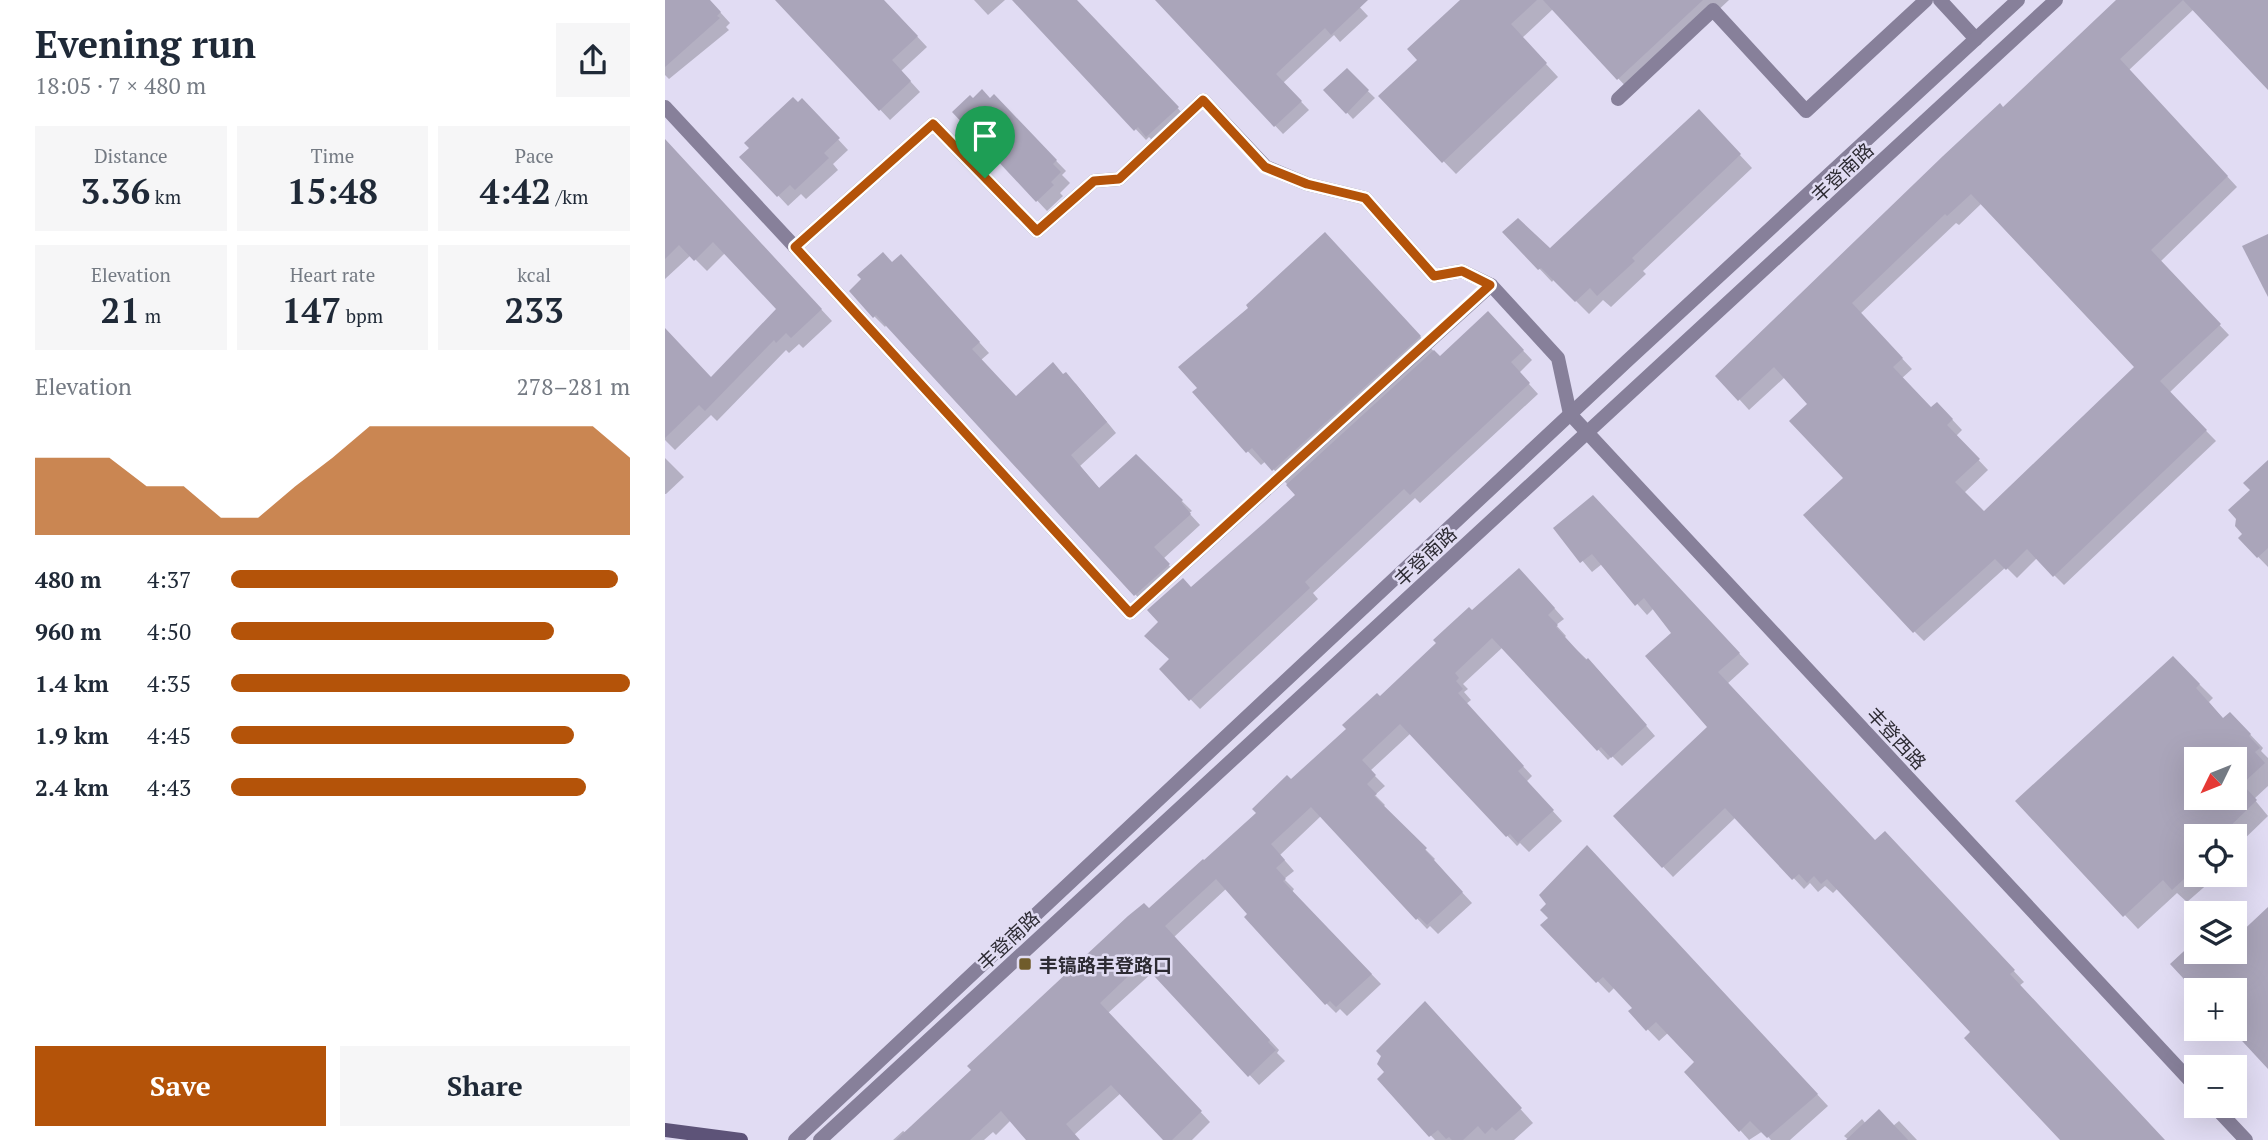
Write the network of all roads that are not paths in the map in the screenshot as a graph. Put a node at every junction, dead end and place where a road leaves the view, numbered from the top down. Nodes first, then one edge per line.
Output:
1 (1926, 0) edge
2 (1940, 0) edge
3 (2018, 0) edge
4 (2056, 0) edge
5 (1976, 39) junction
6 (1618, 99) dead end
7 (665, 107) edge
8 (795, 247) junction
9 (1490, 285) junction
10 (1570, 414) junction
11 (1587, 433) junction
12 (2184, 1074) edge
13 (2225, 1118) edge
14 (665, 1130) edge
15 (741, 1140) edge
16 (795, 1140) edge
17 (820, 1140) edge
18 (2246, 1140) edge

1 - 6 street
2 - 5 street
3 - 5 street, 丰登南路
4 - 11 street, 丰登南路
5 - 10 street, 丰登南路
7 - 8 street
8 - 9 street
8 - 9 street
9 - 10 street
10 - 11 street, 丰登西路
10 - 16 street, 丰登南路
11 - 12 street, 丰登西路
11 - 17 street, 丰登南路
13 - 18 street
14 - 15 main road

